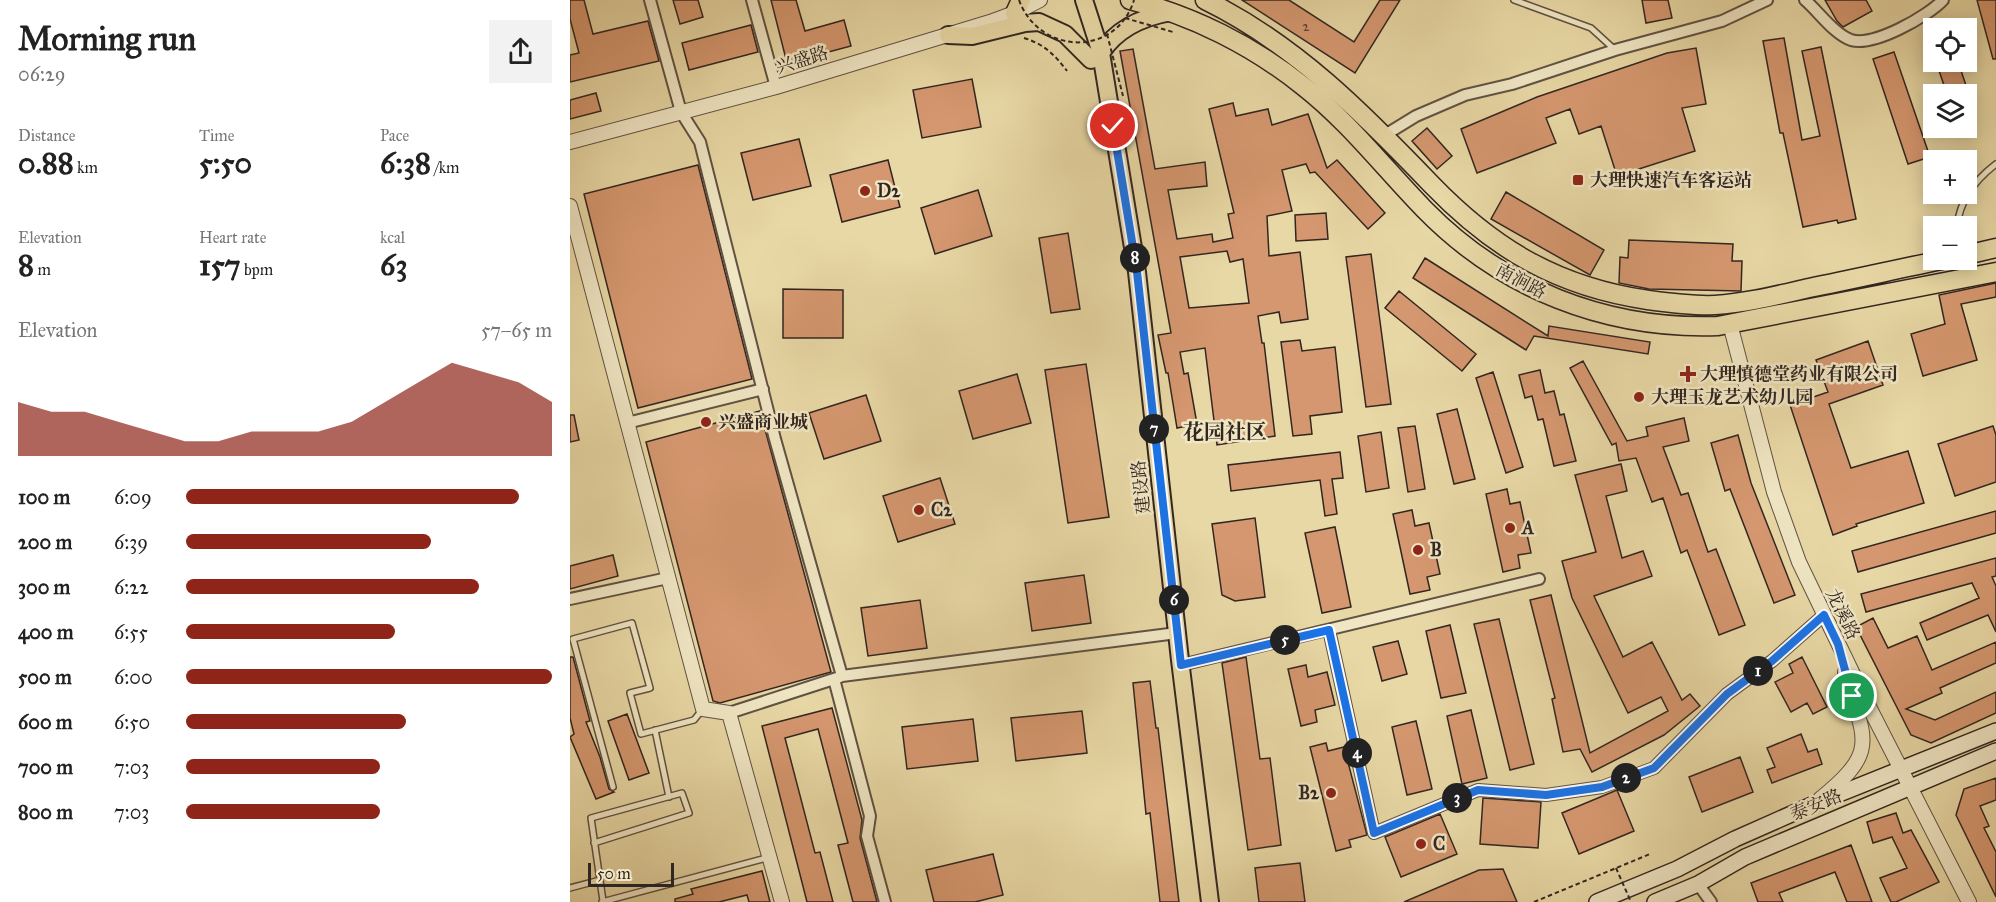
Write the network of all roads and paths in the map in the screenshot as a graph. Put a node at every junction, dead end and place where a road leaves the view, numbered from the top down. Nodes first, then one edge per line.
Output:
1 (650, 0) edge
2 (752, 0) edge
3 (1040, 0) edge
4 (1077, 0) edge
5 (1084, 0) edge
6 (1132, 0) edge
7 (1206, 0) edge
8 (1515, 0) edge
9 (1767, 0) edge
10 (1805, 0) edge
11 (1943, 0) edge
12 (1018, 4) edge
13 (1171, 12) junction
14 (1125, 18) junction
15 (1173, 32) dead end
16 (1107, 34) junction
17 (948, 35) junction
18 (1017, 39) dead end
19 (1615, 50) junction
20 (1096, 57) junction
21 (1067, 71) dead end
22 (776, 87) junction
23 (1123, 96) dead end
24 (681, 112) junction
25 (1385, 135) junction
26 (570, 142) edge
27 (1370, 149) junction
28 (1996, 164) edge
29 (570, 206) edge
30 (1958, 216) edge
31 (1996, 248) edge
32 (1977, 252) edge
33 (1923, 264) edge
34 (1996, 272) edge
35 (1726, 304) junction
36 (1730, 324) junction
37 (763, 389) junction
38 (627, 423) junction
39 (668, 578) junction
40 (1539, 579) dead end
41 (570, 599) edge
42 (1824, 615) junction
43 (1329, 630) junction
44 (1169, 634) junction
45 (1838, 644) junction
46 (1181, 665) junction
47 (840, 677) junction
48 (703, 709) junction
49 (729, 713) junction
50 (655, 730) junction
51 (1996, 731) edge
52 (1996, 752) edge
53 (1901, 770) junction
54 (613, 787) dead end
55 (1911, 789) junction
56 (669, 797) junction
57 (1814, 804) junction
58 (594, 843) junction
59 (1650, 854) dead end
60 (770, 857) junction
61 (1617, 868) junction
62 (600, 880) junction
63 (1698, 884) junction
64 (570, 888) edge
65 (602, 902) edge
66 (782, 902) edge
67 (885, 902) edge
68 (1201, 902) edge
69 (1210, 902) edge
70 (1534, 902) edge
71 (1597, 902) edge
72 (1631, 902) edge
73 (1655, 902) edge
74 (1710, 902) edge
75 (1969, 902) edge

1 - 24 street
2 - 22 street
3 - 12 street, 兴盛路
4 - 20 main road, 建设路
5 - 20 main road, 建设路
6 - 13 highway, 南涧路
6 - 14 path, bridge
7 - 25 highway, 南涧路
8 - 19 lane
9 - 19 street
10 - 11 street
12 - 16 path, bridge
12 - 17 street, 兴盛路
13 - 20 main road
13 - 27 highway, 南涧路
14 - 15 path, bridge
14 - 16 path, bridge
16 - 23 path, bridge
17 - 20 main road
17 - 22 street, 兴盛路
18 - 21 path
19 - 25 street
20 - 44 main road, 建设路
20 - 46 main road, 建设路
22 - 24 street, 兴盛路
24 - 26 street, 兴盛路
24 - 37 street
25 - 27 highway
25 - 35 highway, 南涧路
27 - 36 highway, 南涧路
28 - 30 lane
29 - 38 street
31 - 32 highway
33 - 35 highway, 南涧路
34 - 36 highway, 南涧路
35 - 36 highway
36 - 42 street, 龙溪路
37 - 38 street
37 - 47 street
38 - 39 street
39 - 41 street
39 - 48 street
40 - 43 street
42 - 43 street
42 - 45 street, 龙溪路
43 - 46 street
44 - 47 street
44 - 68 main road, 建设路
45 - 53 street, 龙溪路
45 - 57 street
46 - 69 main road, 建设路
47 - 49 street
47 - 67 street
48 - 49 street
48 - 50 lane
49 - 60 street
50 - 54 lane
50 - 56 lane
51 - 53 main road, 泰安路
52 - 55 main road, 泰安路
53 - 55 street, 龙溪路
53 - 57 main road, 泰安路
55 - 63 main road, 泰安路
55 - 75 street, 龙溪路
56 - 58 lane
56 - 58 lane
57 - 71 main road, 泰安路
58 - 62 lane
59 - 61 path
60 - 65 lane
60 - 66 street
61 - 70 path
61 - 72 path, bridge
62 - 64 lane
62 - 65 lane
63 - 73 main road, 泰安路
63 - 74 street

